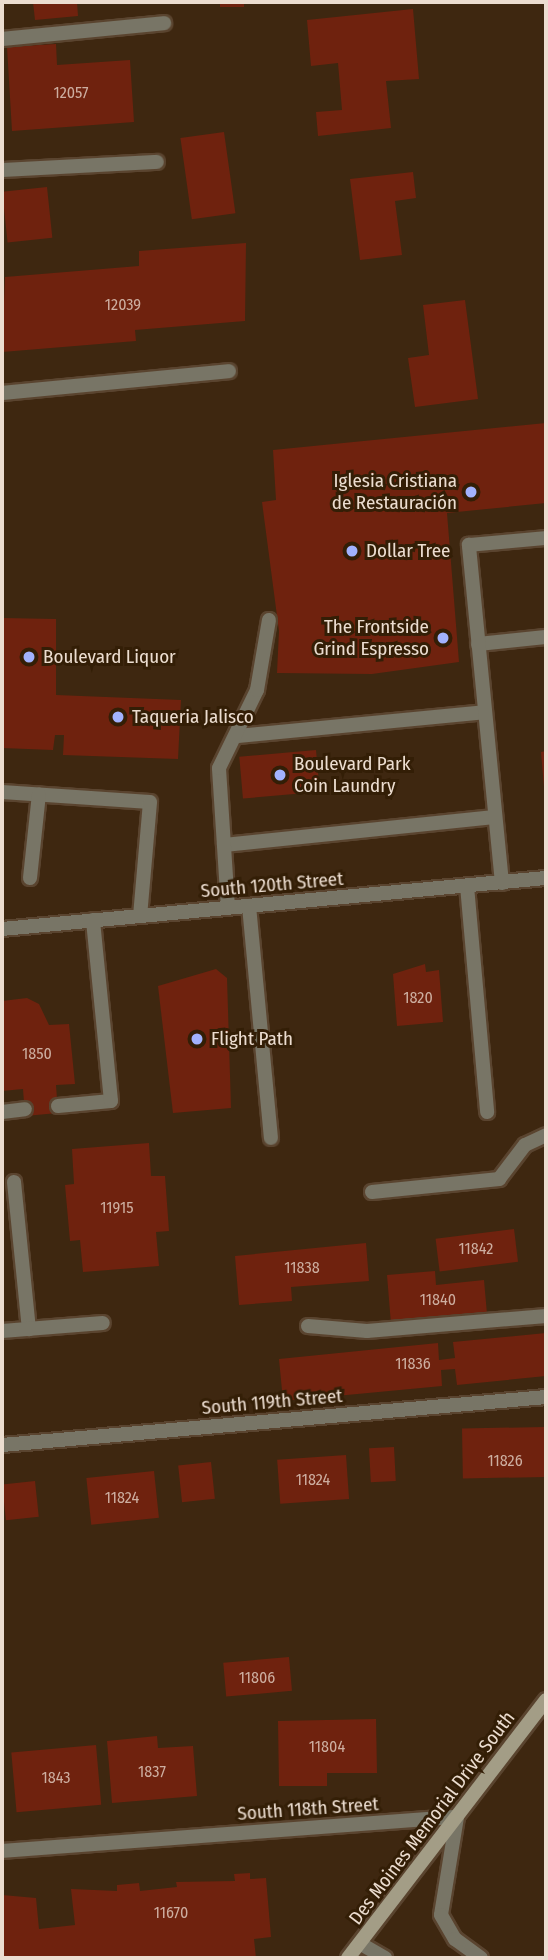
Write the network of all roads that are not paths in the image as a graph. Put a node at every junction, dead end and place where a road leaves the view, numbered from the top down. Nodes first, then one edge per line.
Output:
1 (164, 23) dead end
2 (2, 39) edge
3 (157, 162) dead end
4 (2, 170) edge
5 (229, 370) dead end
6 (2, 394) edge
7 (546, 538) edge
8 (269, 620) dead end
9 (546, 637) edge
10 (478, 644) junction
11 (485, 712) junction
12 (237, 736) junction
13 (2, 792) edge
14 (39, 794) junction
15 (495, 817) junction
16 (224, 845) junction
17 (30, 878) dead end
18 (546, 878) edge
19 (502, 883) junction
20 (467, 886) junction
21 (249, 906) junction
22 (228, 908) junction
23 (139, 916) junction
24 (93, 920) junction
25 (2, 929) edge
26 (58, 1106) dead end
27 (24, 1109) dead end
28 (2, 1112) edge
29 (487, 1112) dead end
30 (546, 1135) edge
31 (271, 1138) dead end
32 (14, 1182) dead end
33 (372, 1192) dead end
34 (546, 1316) edge
35 (103, 1322) dead end
36 (308, 1326) dead end
37 (29, 1329) junction
38 (2, 1331) edge
39 (546, 1398) edge
40 (2, 1445) edge
41 (544, 1709) edge
42 (457, 1817) junction
43 (2, 1851) edge
44 (360, 1944) junction
45 (348, 1958) edge
46 (386, 1958) edge
47 (481, 1958) edge

1 - 2 street
3 - 4 street
5 - 6 street
7 - 10 street
8 - 12 street
9 - 10 street
10 - 11 street
11 - 12 street
11 - 15 street
12 - 16 street
13 - 14 street
14 - 17 street
14 - 23 street
15 - 16 street
15 - 19 street
16 - 22 street
18 - 19 street, South 120th Street
19 - 20 street, South 120th Street
20 - 21 street, South 120th Street
20 - 29 street
21 - 22 street, South 120th Street
21 - 31 street
22 - 23 street, South 120th Street
23 - 24 street, South 120th Street
24 - 25 street, South 120th Street
24 - 26 street
27 - 28 street
30 - 33 street
32 - 37 street
34 - 36 street
35 - 37 street
37 - 38 street
39 - 40 street, South 119th Street
41 - 42 main road, Des Moines Memorial Drive South
42 - 43 street, South 118th Street
42 - 44 main road, Des Moines Memorial Drive South
42 - 47 street
44 - 45 main road, Des Moines Memorial Drive South
44 - 46 street

